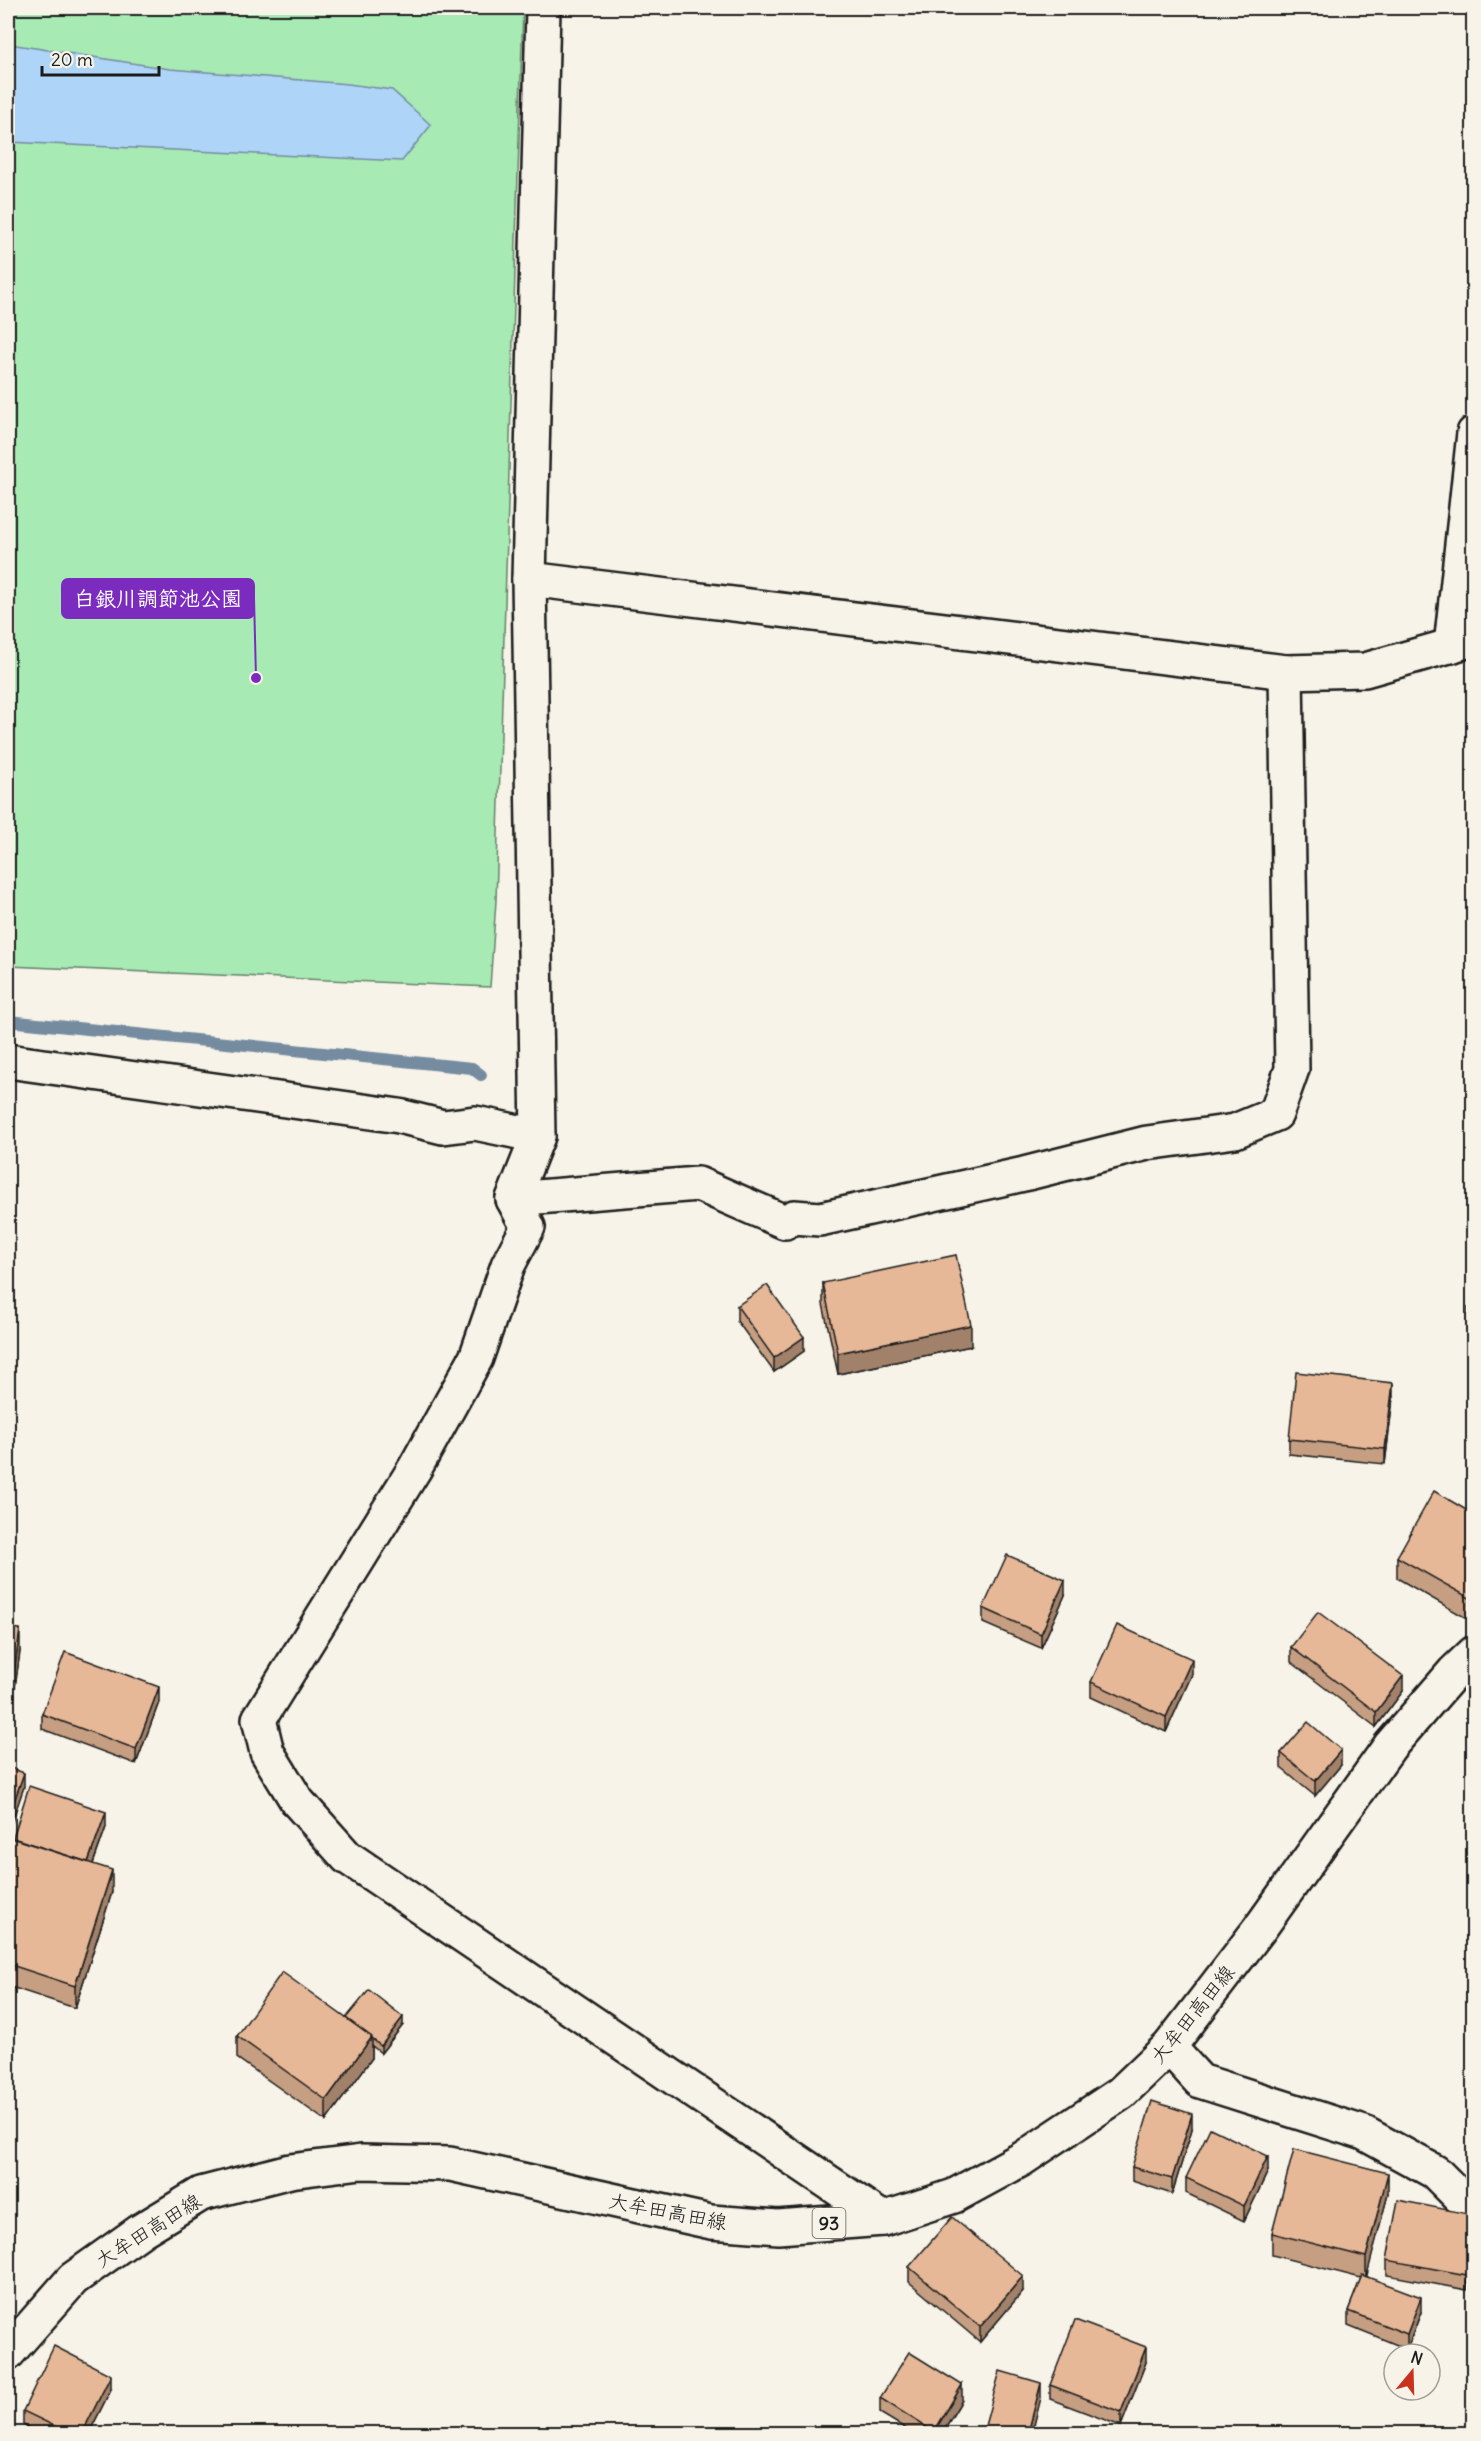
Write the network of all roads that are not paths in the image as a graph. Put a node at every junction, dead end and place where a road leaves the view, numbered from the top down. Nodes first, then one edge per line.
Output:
1 (543, 8) edge
2 (1473, 433) edge
3 (529, 579) junction
4 (1462, 642) edge
5 (1286, 672) junction
6 (8, 1061) edge
7 (538, 1136) junction
8 (513, 1199) junction
9 (1473, 1653) edge
10 (1169, 2046) junction
11 (1473, 2211) edge
12 (882, 2219) junction
13 (8, 2353) edge

1 - 3 street
2 - 4 street
3 - 5 street
3 - 7 street
4 - 5 street
5 - 8 street
6 - 7 street
7 - 8 street
8 - 12 street
9 - 10 street, 大牟田高田線 / 93
10 - 11 street
10 - 12 street, 大牟田高田線 / 93
12 - 13 street, 大牟田高田線 / 93

